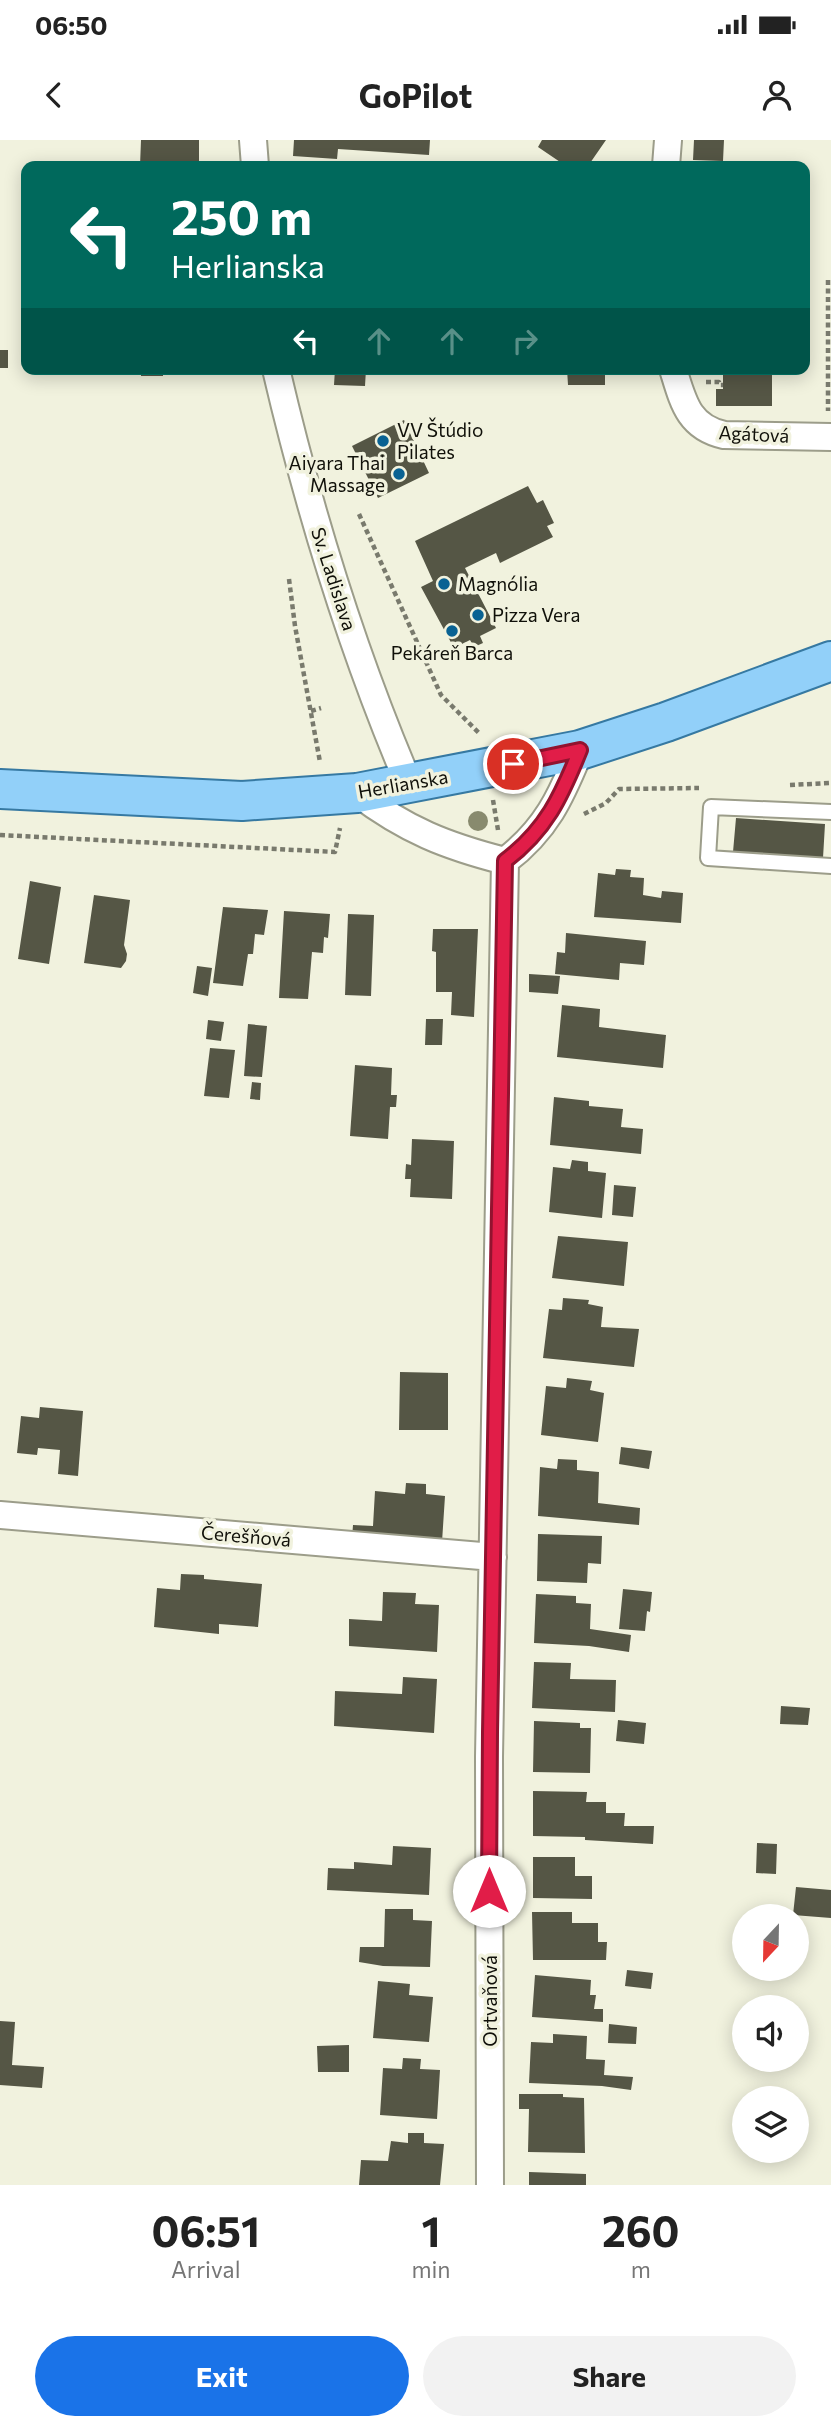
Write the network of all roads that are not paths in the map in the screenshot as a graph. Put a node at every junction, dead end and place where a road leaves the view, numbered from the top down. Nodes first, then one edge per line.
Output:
1 (253, 140) edge
2 (668, 140) edge
3 (255, 161) edge
4 (666, 161) edge
5 (278, 375) edge
6 (675, 375) edge
7 (829, 437) edge
8 (831, 662) edge
9 (580, 750) junction
10 (409, 784) junction
11 (0, 789) edge
12 (350, 807) junction
13 (831, 812) edge
14 (499, 860) junction
15 (831, 866) edge
16 (0, 1515) edge
17 (493, 1557) junction
18 (490, 2185) edge

1 - 3 street
2 - 4 street
5 - 10 street, Sv. Ladislava
6 - 7 street, Agátová
8 - 9 main road, Herlianska
9 - 10 main road, Herlianska
9 - 14 street
10 - 12 main road, Herlianska
11 - 12 main road, Herlianska
12 - 14 street
13 - 15 lane
14 - 17 street, Ortvaňová
16 - 17 street, Čerešňová
17 - 18 street, Ortvaňová

